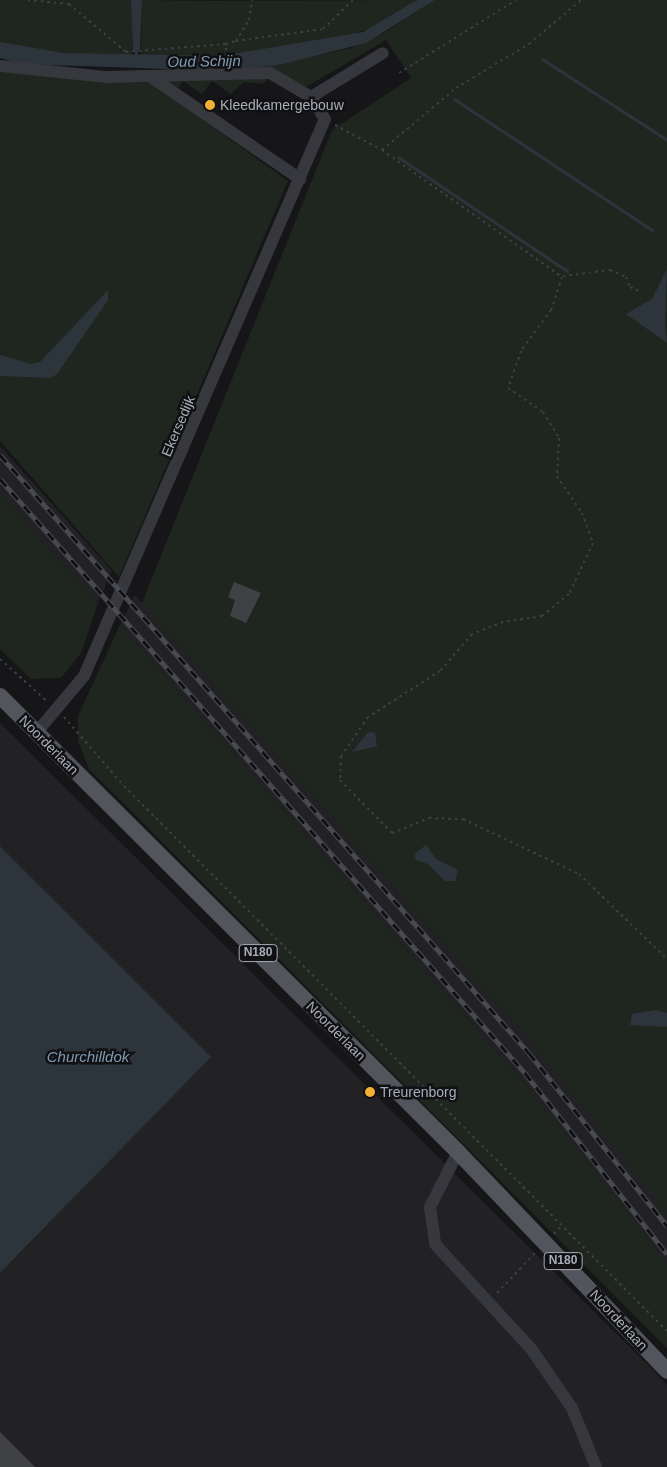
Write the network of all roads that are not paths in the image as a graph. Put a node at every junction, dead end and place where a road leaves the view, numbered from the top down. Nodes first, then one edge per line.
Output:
1 (383, 53) dead end
2 (0, 66) edge
3 (151, 77) junction
4 (311, 97) junction
5 (300, 179) junction
6 (0, 696) edge
7 (37, 732) junction
8 (458, 1152) junction
9 (667, 1371) edge
10 (596, 1467) edge

1 - 4 street
2 - 3 street
3 - 4 street
3 - 5 street
4 - 5 street, Ekersedijk
5 - 7 street, Ekersedijk
6 - 7 main road, Noorderlaan / N180
7 - 8 main road, Noorderlaan / N180
8 - 9 main road, Noorderlaan / N180
8 - 10 street

